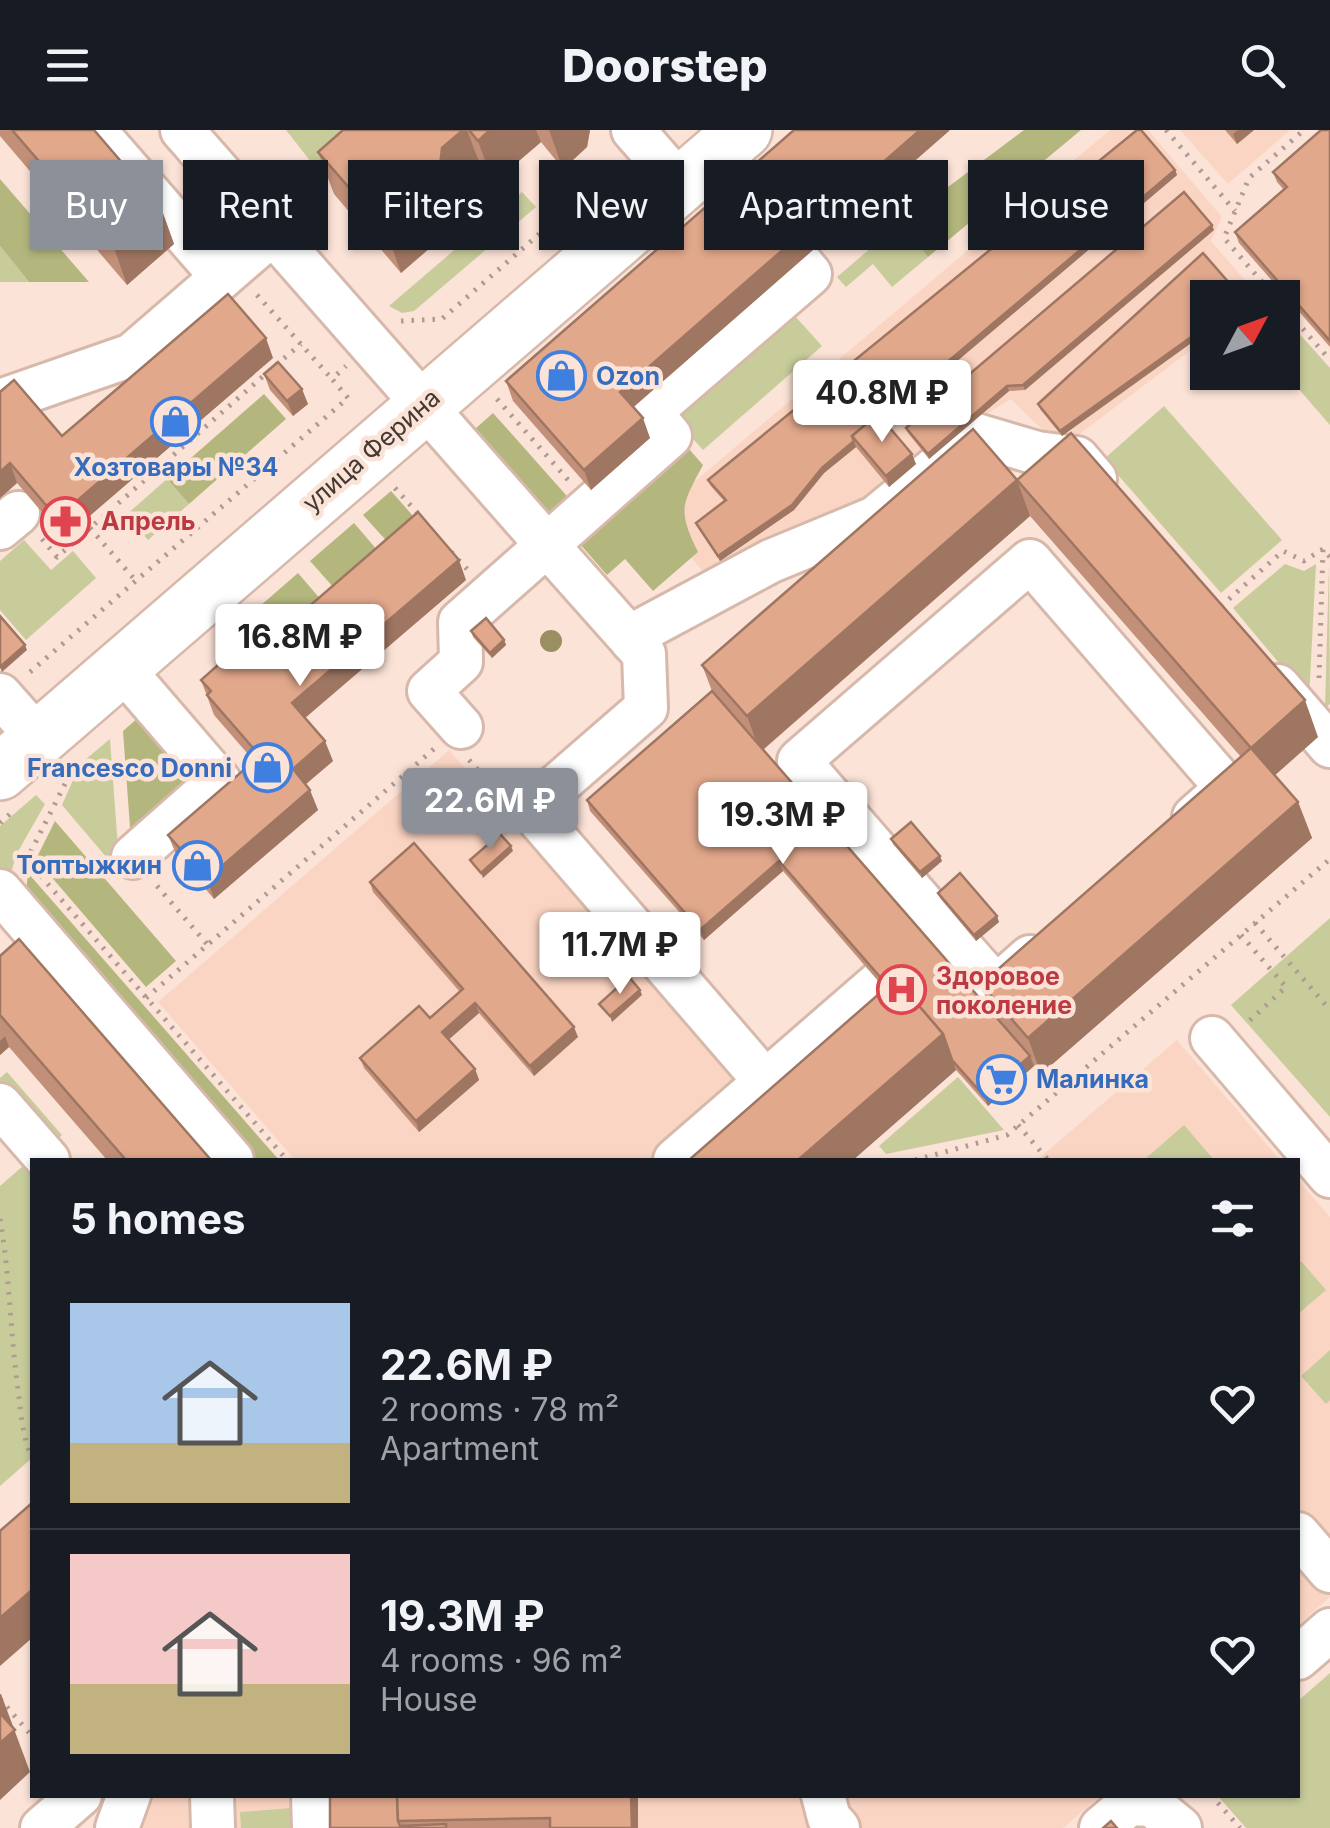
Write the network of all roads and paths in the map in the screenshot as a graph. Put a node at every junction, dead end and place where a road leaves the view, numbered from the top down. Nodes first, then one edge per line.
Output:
1 (94, 130) edge
2 (182, 130) edge
3 (1166, 130) edge
4 (1304, 130) edge
5 (638, 136) edge
6 (208, 160) edge
7 (704, 160) edge
8 (704, 176) edge
9 (1235, 211) junction
10 (253, 250) edge
11 (286, 250) edge
12 (800, 262) edge
13 (227, 272) junction
14 (1260, 280) edge
15 (398, 321) dead end
16 (1300, 326) edge
17 (300, 344) junction
18 (353, 359) dead end
19 (1330, 360) edge
20 (332, 379) junction
21 (492, 393) dead end
22 (0, 402) edge
23 (422, 406) junction
24 (390, 482) dead end
25 (1115, 501) edge
26 (591, 506) junction
27 (9, 521) edge
28 (428, 526) edge
29 (90, 528) junction
30 (441, 540) edge
31 (547, 545) junction
32 (1323, 548) junction
33 (1330, 557) edge
34 (466, 568) dead end
35 (136, 581) junction
36 (1221, 606) edge
37 (632, 641) junction
38 (1254, 660) edge
39 (121, 667) junction
40 (1319, 682) dead end
41 (15, 684) edge
42 (455, 732) joint
43 (1330, 746) edge
44 (37, 759) edge
45 (1169, 838) edge
46 (132, 857) joint
47 (1330, 859) edge
48 (12, 885) edge
49 (1255, 923) junction
50 (1241, 935) junction
51 (1054, 937) edge
52 (207, 944) junction
53 (880, 982) edge
54 (146, 998) junction
55 (1330, 1010) edge
56 (1228, 1032) joint
57 (764, 1081) junction
58 (0, 1105) edge
59 (1018, 1125) junction
60 (46, 1158) edge
61 (230, 1158) edge
62 (285, 1158) edge
63 (676, 1158) edge
64 (921, 1158) edge
65 (1046, 1158) edge
66 (1330, 1176) edge
67 (0, 1220) edge
68 (30, 1453) edge
69 (1300, 1537) edge
70 (1330, 1571) edge
71 (1330, 1630) edge
72 (1300, 1656) edge
73 (0, 1699) edge
74 (30, 1734) edge
75 (77, 1798) edge
76 (128, 1798) edge
77 (212, 1798) edge
78 (313, 1798) edge
79 (824, 1798) edge
80 (1214, 1798) edge
81 (1123, 1809) edge
82 (42, 1828) edge
83 (117, 1828) edge
84 (214, 1828) edge
85 (314, 1828) edge
86 (838, 1828) edge
87 (1180, 1828) edge
88 (1240, 1828) edge

1 - 13 street
2 - 6 street
3 - 9 path
4 - 9 path
5 - 7 street
5 - 15 path
8 - 23 main road, улица Ферина
9 - 14 path
10 - 13 street
11 - 23 street
12 - 26 street
13 - 17 path
13 - 22 street
16 - 19 path
17 - 20 path
17 - 29 path
18 - 20 path
20 - 35 path
21 - 26 path
23 - 31 street
23 - 39 main road, улица Ферина
24 - 28 path
25 - 37 street
26 - 31 street
27 - 29 path
29 - 35 path
30 - 34 path
31 - 37 street
31 - 42 street
32 - 33 path
32 - 36 path
32 - 40 path
35 - 41 path
37 - 57 street
38 - 43 street
39 - 44 main road, улица Ферина
39 - 46 street
41 - 44 street
42 - 52 path
44 - 48 path
45 - 51 street
46 - 52 path
47 - 49 path
48 - 54 path
48 - 61 street
49 - 50 path
49 - 55 path
50 - 56 path
50 - 59 path
52 - 54 path
53 - 57 street
54 - 62 path
56 - 66 street
57 - 63 street
58 - 60 street
59 - 64 path
59 - 65 path
67 - 68 path
69 - 70 street
71 - 72 street
73 - 74 path
75 - 82 street
76 - 83 street
77 - 84 street
78 - 85 street
79 - 86 street
80 - 88 path
81 - 87 street

